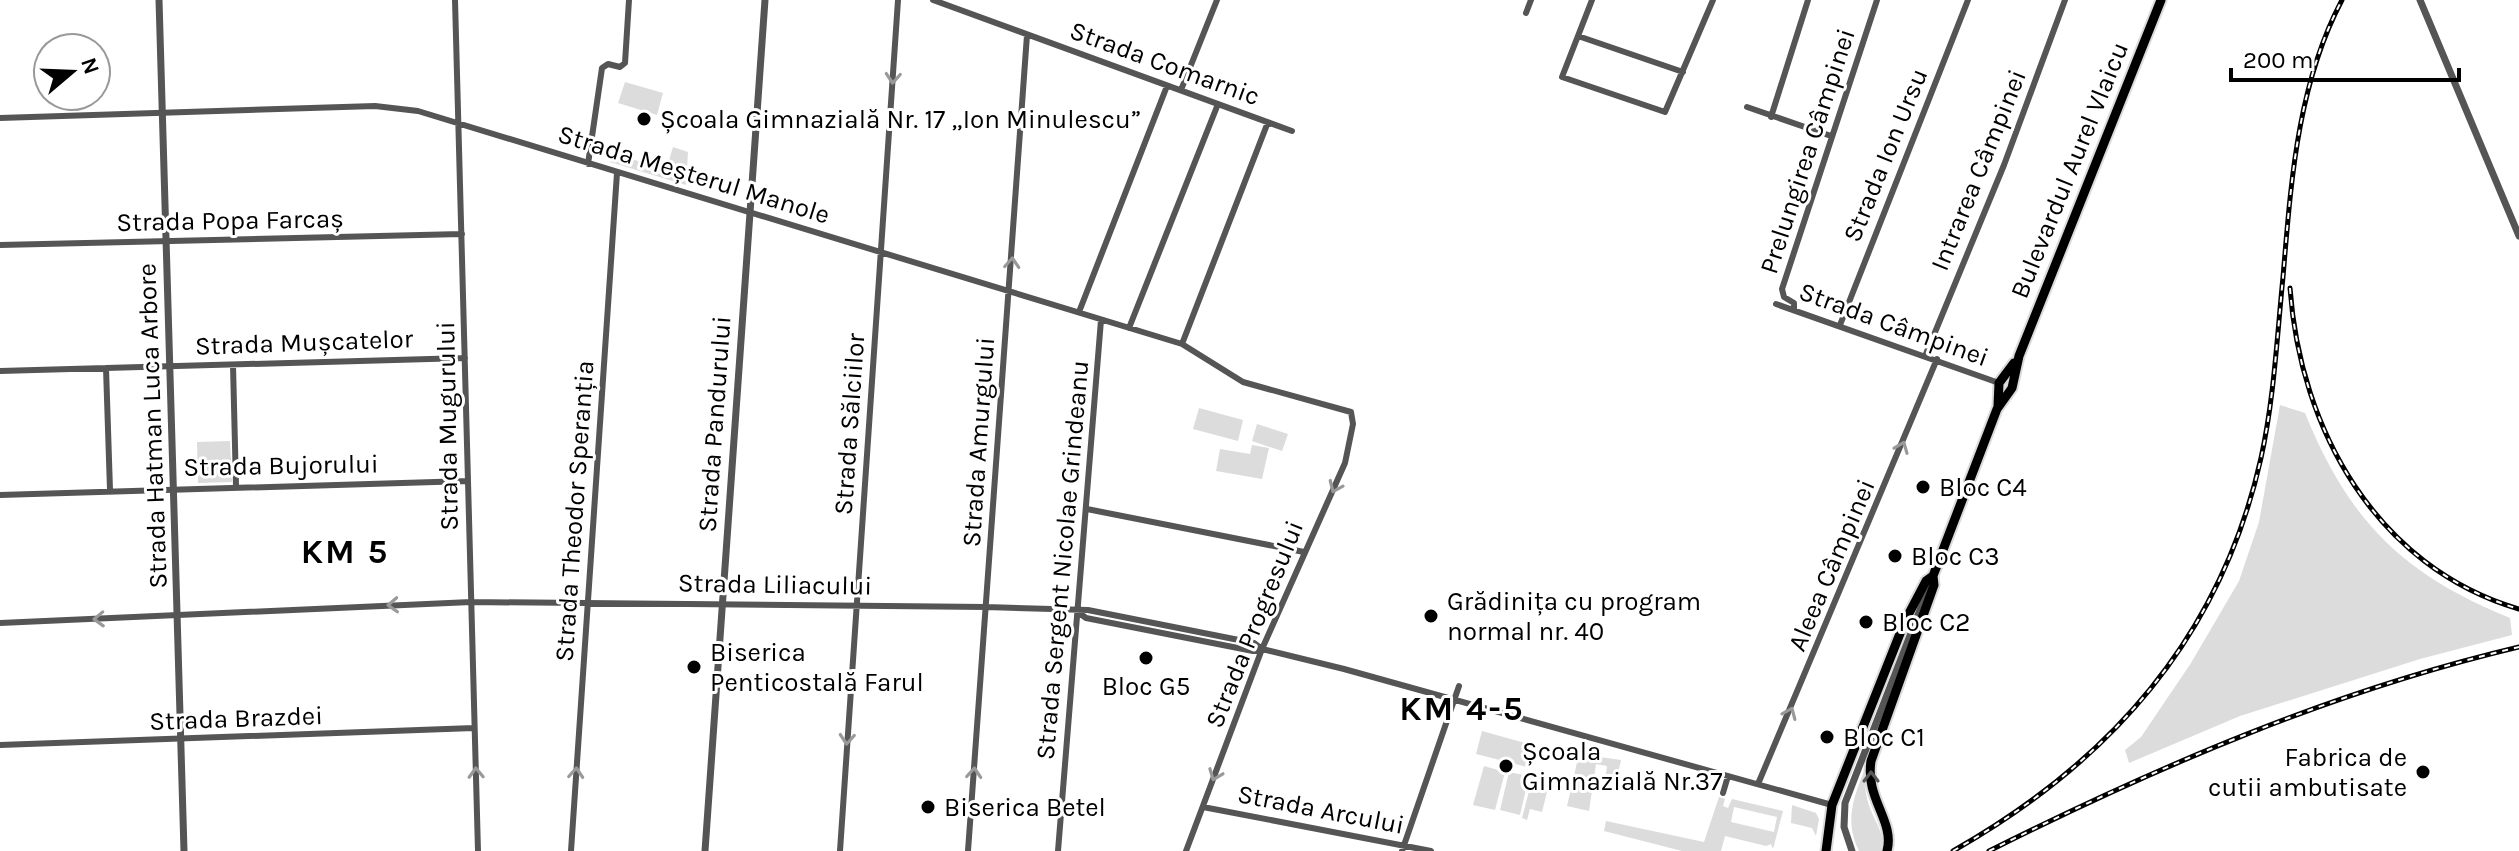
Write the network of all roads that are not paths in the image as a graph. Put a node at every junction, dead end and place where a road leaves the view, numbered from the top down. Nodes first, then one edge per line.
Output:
1 (159, 0) edge
2 (455, 0) edge
3 (629, 0) edge
4 (765, 0) edge
5 (898, 0) edge
6 (933, 0) edge
7 (964, 0) edge
8 (1217, 0) edge
9 (1531, 0) edge
10 (1592, 0) edge
11 (1713, 0) edge
12 (1808, 0) edge
13 (1877, 0) edge
14 (1968, 0) edge
15 (2065, 0) edge
16 (2161, 0) edge
17 (2420, 0) edge
18 (960, 9) junction
19 (1526, 13) dead end
20 (1027, 35) junction
21 (1578, 36) junction
22 (1683, 72) junction
23 (1167, 86) junction
24 (1181, 90) junction
25 (1218, 104) junction
26 (1747, 107) dead end
27 (163, 112) junction
28 (1771, 117) junction
29 (0, 118) edge
30 (1268, 122) junction
31 (458, 124) junction
32 (1292, 131) dead end
33 (1831, 136) junction
34 (588, 164) junction
35 (617, 173) junction
36 (749, 213) junction
37 (462, 234) junction
38 (2519, 236) edge
39 (167, 241) junction
40 (0, 245) edge
41 (881, 251) junction
42 (1010, 290) junction
43 (1776, 304) dead end
44 (1794, 310) junction
45 (1079, 312) junction
46 (1101, 320) junction
47 (1840, 325) junction
48 (1129, 328) junction
49 (1182, 344) junction
50 (1926, 354) junction
51 (465, 358) junction
52 (1937, 359) junction
53 (233, 365) junction
54 (170, 366) junction
55 (106, 368) junction
56 (0, 371) edge
57 (2005, 385) junction
58 (1351, 412) joint
59 (468, 481) junction
60 (236, 486) junction
61 (174, 488) junction
62 (110, 490) junction
63 (0, 495) edge
64 (1087, 509) junction
65 (1304, 552) junction
66 (1933, 576) junction
67 (471, 602) junction
68 (588, 602) junction
69 (722, 604) junction
70 (857, 605) junction
71 (986, 607) junction
72 (1078, 612) junction
73 (177, 617) junction
74 (0, 623) edge
75 (1262, 649) junction
76 (1459, 686) dead end
77 (1454, 699) junction
78 (474, 728) junction
79 (182, 741) junction
80 (0, 745) edge
81 (1728, 776) junction
82 (1758, 784) junction
83 (1723, 793) dead end
84 (1832, 805) junction
85 (1203, 807) junction
86 (1403, 848) edge
87 (184, 851) edge
88 (478, 851) edge
89 (571, 851) edge
90 (705, 851) edge
91 (840, 851) edge
92 (968, 851) edge
93 (1058, 851) edge
94 (1186, 851) edge
95 (1431, 851) edge
96 (1826, 851) edge
97 (1852, 851) edge
98 (1887, 851) edge

1 - 27 street, Strada Hatman Luca Arbore
2 - 31 street, Strada Mugurului
3 - 34 street
4 - 36 street, Strada Pandurului
5 -> 41 street, Strada Sălciilor
6 - 18 street, Strada Comarnic
7 - 18 street
8 - 24 street
9 - 19 street
10 - 21 street
11 - 22 street
12 - 28 street
13 - 33 street, Prelungirea Câmpinei
14 - 47 street, Strada Ion Ursu
15 - 50 street, Intrarea Câmpinei
16 - 57 main road, Bulevardul Aurel Vlaicu
17 - 38 street
18 - 20 street, Strada Comarnic
20 - 23 street, Strada Comarnic
42 -> 20 street, Strada Amurgului
21 - 22 street
21 - 22 street
23 - 24 street, Strada Comarnic
23 - 45 street
24 - 25 street, Strada Comarnic
25 - 30 street, Strada Comarnic
25 - 48 street
26 - 28 street
27 - 29 street, Strada Meșterul Manole
27 - 31 street, Strada Meșterul Manole
27 - 39 street, Strada Hatman Luca Arbore
28 - 33 street
30 - 32 street, Strada Comarnic
30 - 49 street
31 - 34 street, Strada Meșterul Manole
31 - 37 street, Strada Mugurului
33 - 44 street, Prelungirea Câmpinei
34 - 35 street, Strada Meșterul Manole
35 - 36 street, Strada Meșterul Manole
35 - 68 street, Strada Theodor Speranția
36 - 41 street, Strada Meșterul Manole
36 - 69 street, Strada Pandurului
37 - 39 street, Strada Popa Farcaș
37 - 51 street, Strada Mugurului
39 - 40 street, Strada Popa Farcaș
39 - 54 street, Strada Hatman Luca Arbore
41 - 42 street, Strada Meșterul Manole
41 - 70 street, Strada Sălciilor
42 - 45 street, Strada Meșterul Manole
42 - 71 street, Strada Amurgului
43 - 44 street, Strada Câmpinei
44 - 47 street, Strada Câmpinei
45 - 46 street, Strada Meșterul Manole
46 - 48 street, Strada Meșterul Manole
46 - 64 street, Strada Sergent Nicolae Grindeanu
47 - 50 street, Strada Câmpinei
48 - 49 street, Strada Meșterul Manole
49 - 58 street, Strada Meșterul Manole
50 - 52 street, Strada Câmpinei
51 - 53 street, Strada Mușcatelor
51 - 59 street, Strada Mugurului
52 - 57 street, Strada Câmpinei
82 -> 52 street, Aleea Câmpinei
53 - 54 street, Strada Mușcatelor
53 - 60 street
54 - 55 street, Strada Mușcatelor
54 - 61 street, Strada Hatman Luca Arbore
55 - 56 street, Strada Mușcatelor
55 - 62 street
57 - 66 main road, Bulevardul Aurel Vlaicu
58 -> 65 street, Strada Progresului
59 - 60 street, Strada Bujorului
59 - 67 street, Strada Mugurului
60 - 61 street, Strada Bujorului
61 - 62 street, Strada Bujorului
61 - 73 street, Strada Hatman Luca Arbore
62 - 63 street, Strada Bujorului
64 - 65 street
64 - 72 street, Strada Sergent Nicolae Grindeanu
65 - 75 street, Strada Progresului
66 - 84 main road, Bulevardul Aurel Vlaicu
66 - 97 street, Bulevardul Aurel Vlaicu
98 -> 66 main road, Bulevardul Aurel Vlaicu
67 - 68 street, Strada Liliacului
67 -> 73 street, Strada Liliacului
67 - 78 street, Strada Mugurului
68 - 69 street, Strada Liliacului
89 -> 68 street, Strada Theodor Speranția
69 - 70 street, Strada Liliacului
69 - 90 street, Strada Pandurului
70 - 71 street, Strada Liliacului
70 -> 91 street, Strada Sălciilor
71 - 72 street, Strada Liliacului
92 -> 71 street, Strada Amurgului
72 - 75 street, Strada Liliacului
72 - 93 street, Strada Sergent Nicolae Grindeanu
73 -> 74 street, Strada Liliacului
73 - 79 street, Strada Hatman Luca Arbore
75 - 77 street, Strada Liliacului
75 -> 85 street, Strada Progresului
76 - 77 street
77 - 81 street, Strada Liliacului
77 - 86 street
78 - 79 street, Strada Brazdei
88 -> 78 street, Strada Mugurului
79 - 80 street, Strada Brazdei
79 - 87 street, Strada Hatman Luca Arbore
81 - 82 street, Strada Liliacului
81 - 83 street
82 - 84 street, Strada Liliacului
84 - 96 main road, Bulevardul Aurel Vlaicu
85 - 86 street, Strada Arcului
85 - 94 street, Strada Progresului
86 - 95 street, Strada Arcului

